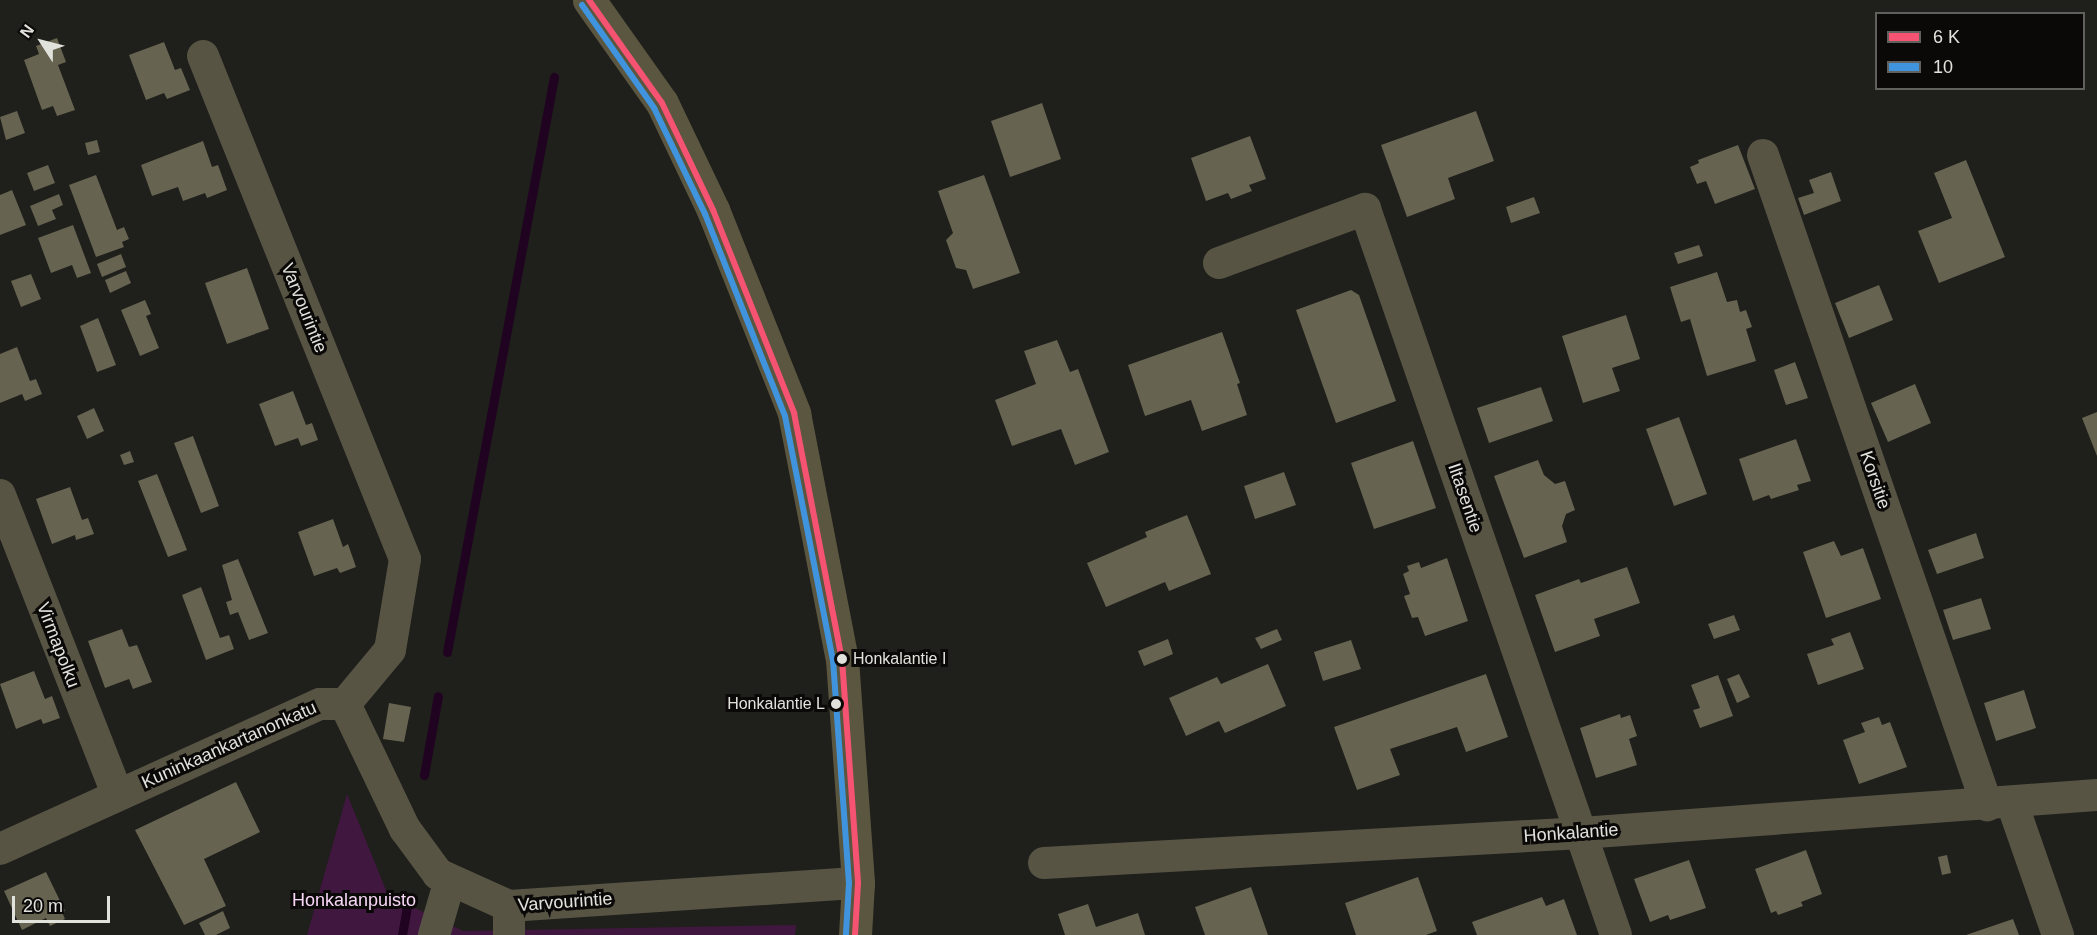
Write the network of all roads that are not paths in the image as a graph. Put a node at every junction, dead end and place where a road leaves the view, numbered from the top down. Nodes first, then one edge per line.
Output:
1 (589, 0) edge
2 (203, 56) dead end
3 (1763, 154) dead end
4 (1219, 262) dead end
5 (0, 495) edge
6 (345, 704) junction
7 (117, 794) junction
8 (2097, 795) edge
9 (1999, 804) junction
10 (1582, 833) junction
11 (0, 849) edge
12 (1044, 863) dead end
13 (450, 880) junction
14 (858, 883) junction
15 (509, 920) edge
16 (434, 935) edge
17 (855, 935) edge
18 (1616, 935) edge
19 (2058, 935) edge

1 - 14 main road
2 - 6 street, Varvourintie
3 - 9 street, Korsitie
4 - 10 street, Iltasentie
5 - 7 street, Virmapolku
6 - 7 street, Kuninkaankartanonkatu
6 - 13 street, Varvourintie
7 - 11 street, Kuninkaankartanonkatu
8 - 9 street, Honkalantie
9 - 10 street, Honkalantie
9 - 19 street, Korsitie
10 - 12 street, Honkalantie
10 - 18 street, Iltasentie
13 - 15 street, Varvourintie
13 - 16 street
14 - 15 street, Varvourintie
14 - 17 main road

